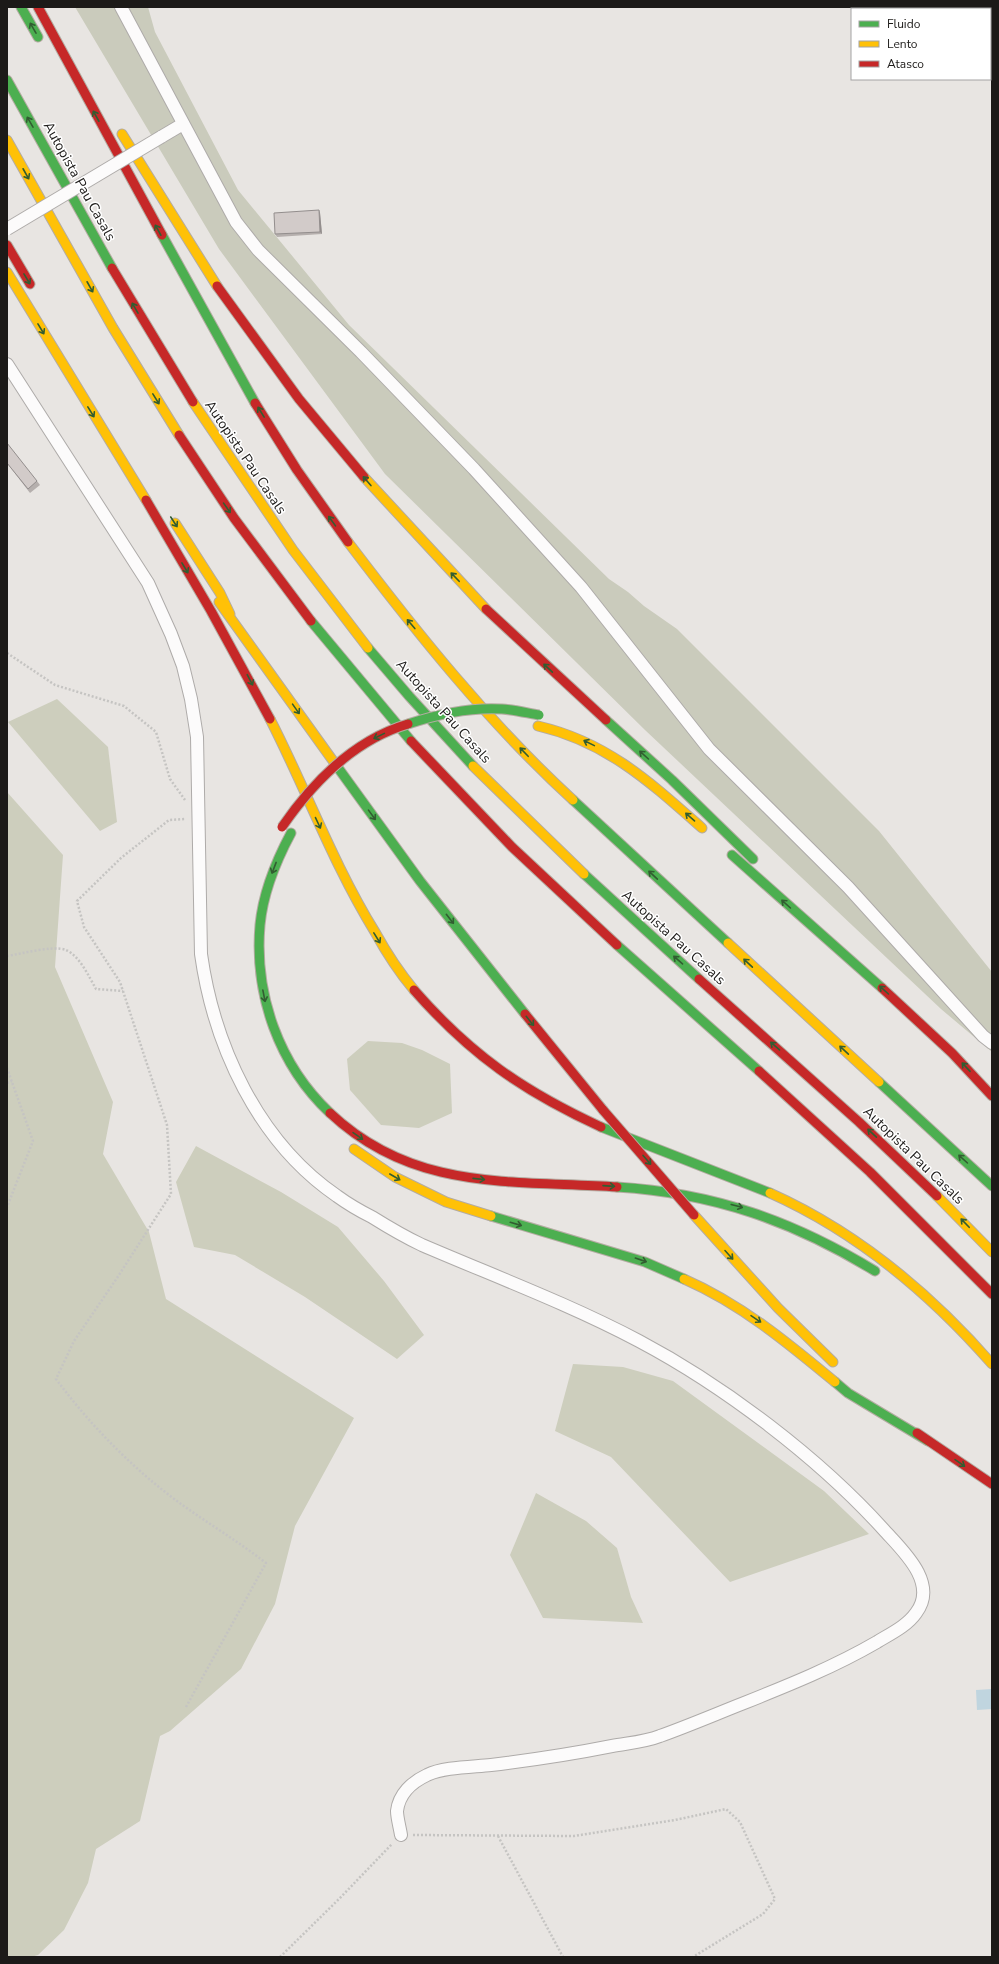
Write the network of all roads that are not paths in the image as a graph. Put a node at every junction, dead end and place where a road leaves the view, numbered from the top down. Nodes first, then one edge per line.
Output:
1 (20, 7) edge
2 (38, 7) edge
3 (48, 7) edge
4 (121, 7) edge
5 (60, 28) dead end
6 (44, 47) dead end
7 (7, 80) edge
8 (183, 124) junction
9 (118, 127) dead end
10 (7, 140) edge
11 (106, 161) dead end
12 (113, 175) dead end
13 (147, 227) dead end
14 (7, 229) edge
15 (7, 245) edge
16 (7, 272) edge
17 (36, 295) dead end
18 (211, 326) junction
19 (7, 364) edge
20 (171, 517) dead end
21 (166, 533) junction
22 (233, 620) junction
23 (542, 716) dead end
24 (480, 720) dead end
25 (508, 721) dead end
26 (526, 724) dead end
27 (445, 725) dead end
28 (427, 729) dead end
29 (415, 732) dead end
30 (398, 739) dead end
31 (633, 758) dead end
32 (349, 767) dead end
33 (280, 830) dead end
34 (708, 833) dead end
35 (724, 848) dead end
36 (992, 1043) edge
37 (992, 1096) edge
38 (349, 1145) dead end
39 (992, 1186) edge
40 (992, 1252) edge
41 (880, 1275) dead end
42 (992, 1294) edge
43 (937, 1321) dead end
44 (992, 1364) edge
45 (841, 1369) dead end
46 (988, 1373) dead end
47 (869, 1394) dead end
48 (928, 1441) junction
49 (992, 1484) edge
50 (401, 1835) road end

6 -> 1 highway
18 -> 2 highway
3 - 5 highway
4 - 8 street
40 -> 7 highway, Autopista Pau Casals
8 - 14 street, bridge
8 - 36 street
31 -> 9 highway
10 -> 42 highway
11 - 12 highway
13 - 18 highway
15 -> 17 highway
16 -> 21 highway
39 -> 18 highway
19 - 50 street
20 -> 22 highway
21 - 22 highway
21 -> 44 highway
22 -> 45 highway, bridge
23 -> 33 highway, bridge
24 - 25 highway
34 -> 26 highway
27 - 28 highway
29 - 30 highway
32 -> 41 highway
37 -> 35 highway
38 -> 48 highway
43 - 46 highway
47 - 48 highway
48 -> 49 highway

